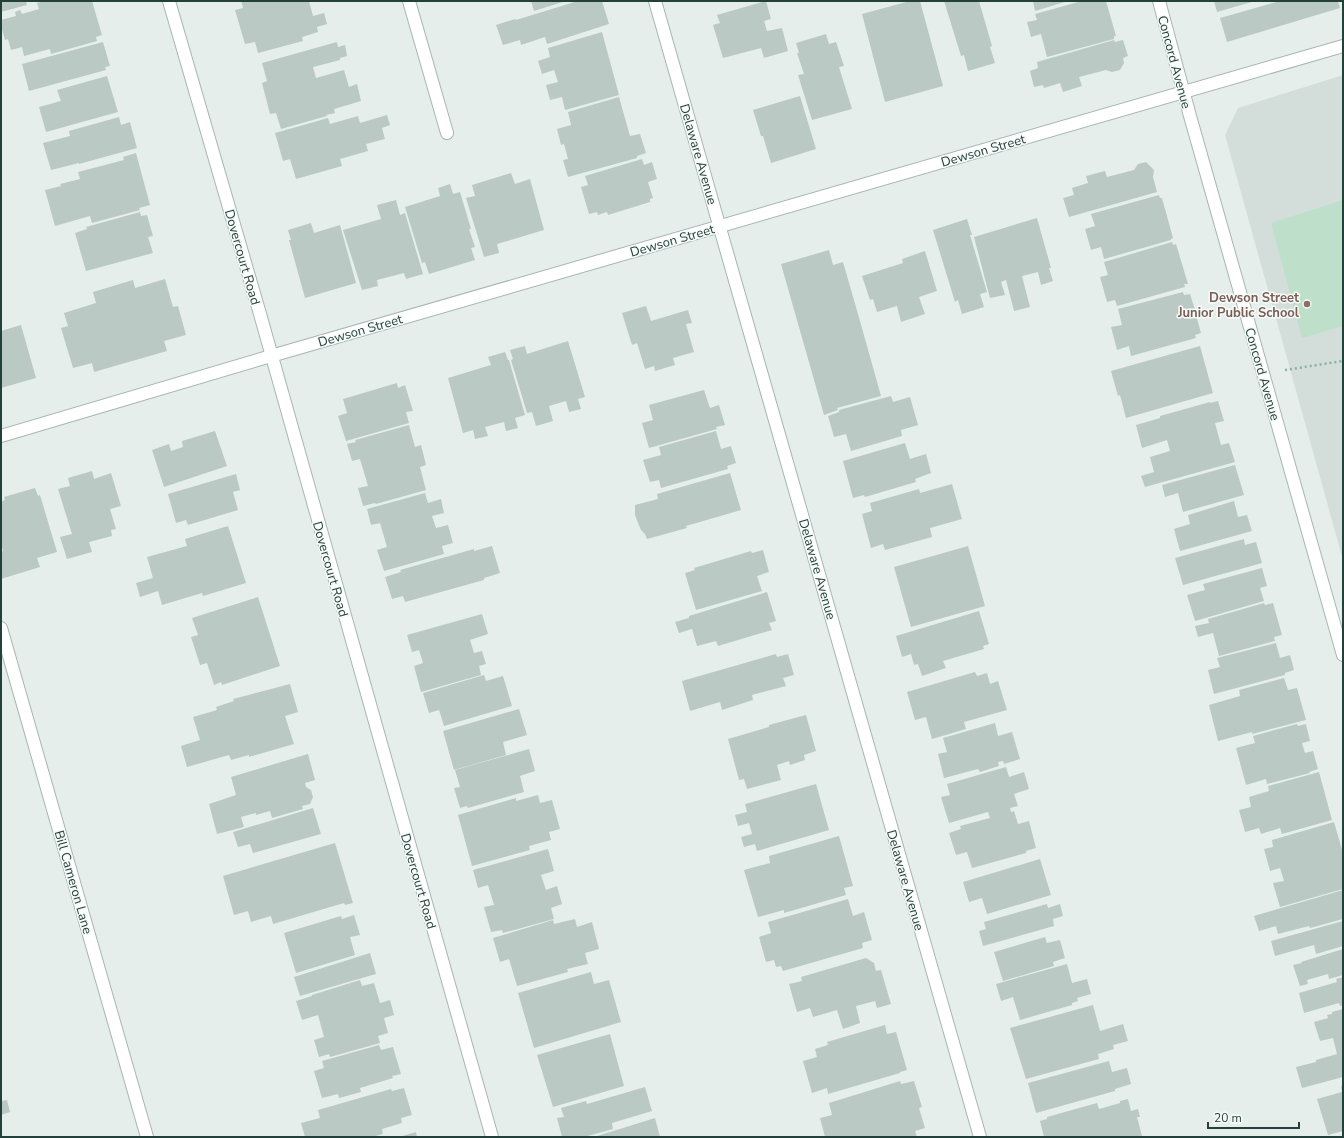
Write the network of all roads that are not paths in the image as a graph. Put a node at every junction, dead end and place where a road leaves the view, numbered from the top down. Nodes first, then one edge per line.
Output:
1 (169, 1) edge
2 (409, 1) edge
3 (655, 1) edge
4 (1159, 1) edge
5 (1343, 46) edge
6 (1183, 92) junction
7 (447, 133) dead end
8 (720, 226) junction
9 (271, 356) junction
10 (1, 436) edge
11 (1, 628) edge
12 (1343, 655) edge
13 (147, 1137) edge
14 (492, 1137) edge
15 (980, 1137) edge

1 - 9 street, Dovercourt Road
2 - 7 street
3 - 8 street, Delaware Avenue
4 - 6 street, Concord Avenue
5 - 6 street, Dewson Street
6 - 8 street, Dewson Street
6 - 12 street, Concord Avenue
8 - 9 street, Dewson Street
8 - 15 street, Delaware Avenue
9 - 10 street, Dewson Street
9 - 14 street, Dovercourt Road
11 - 13 street, Bill Cameron Lane

